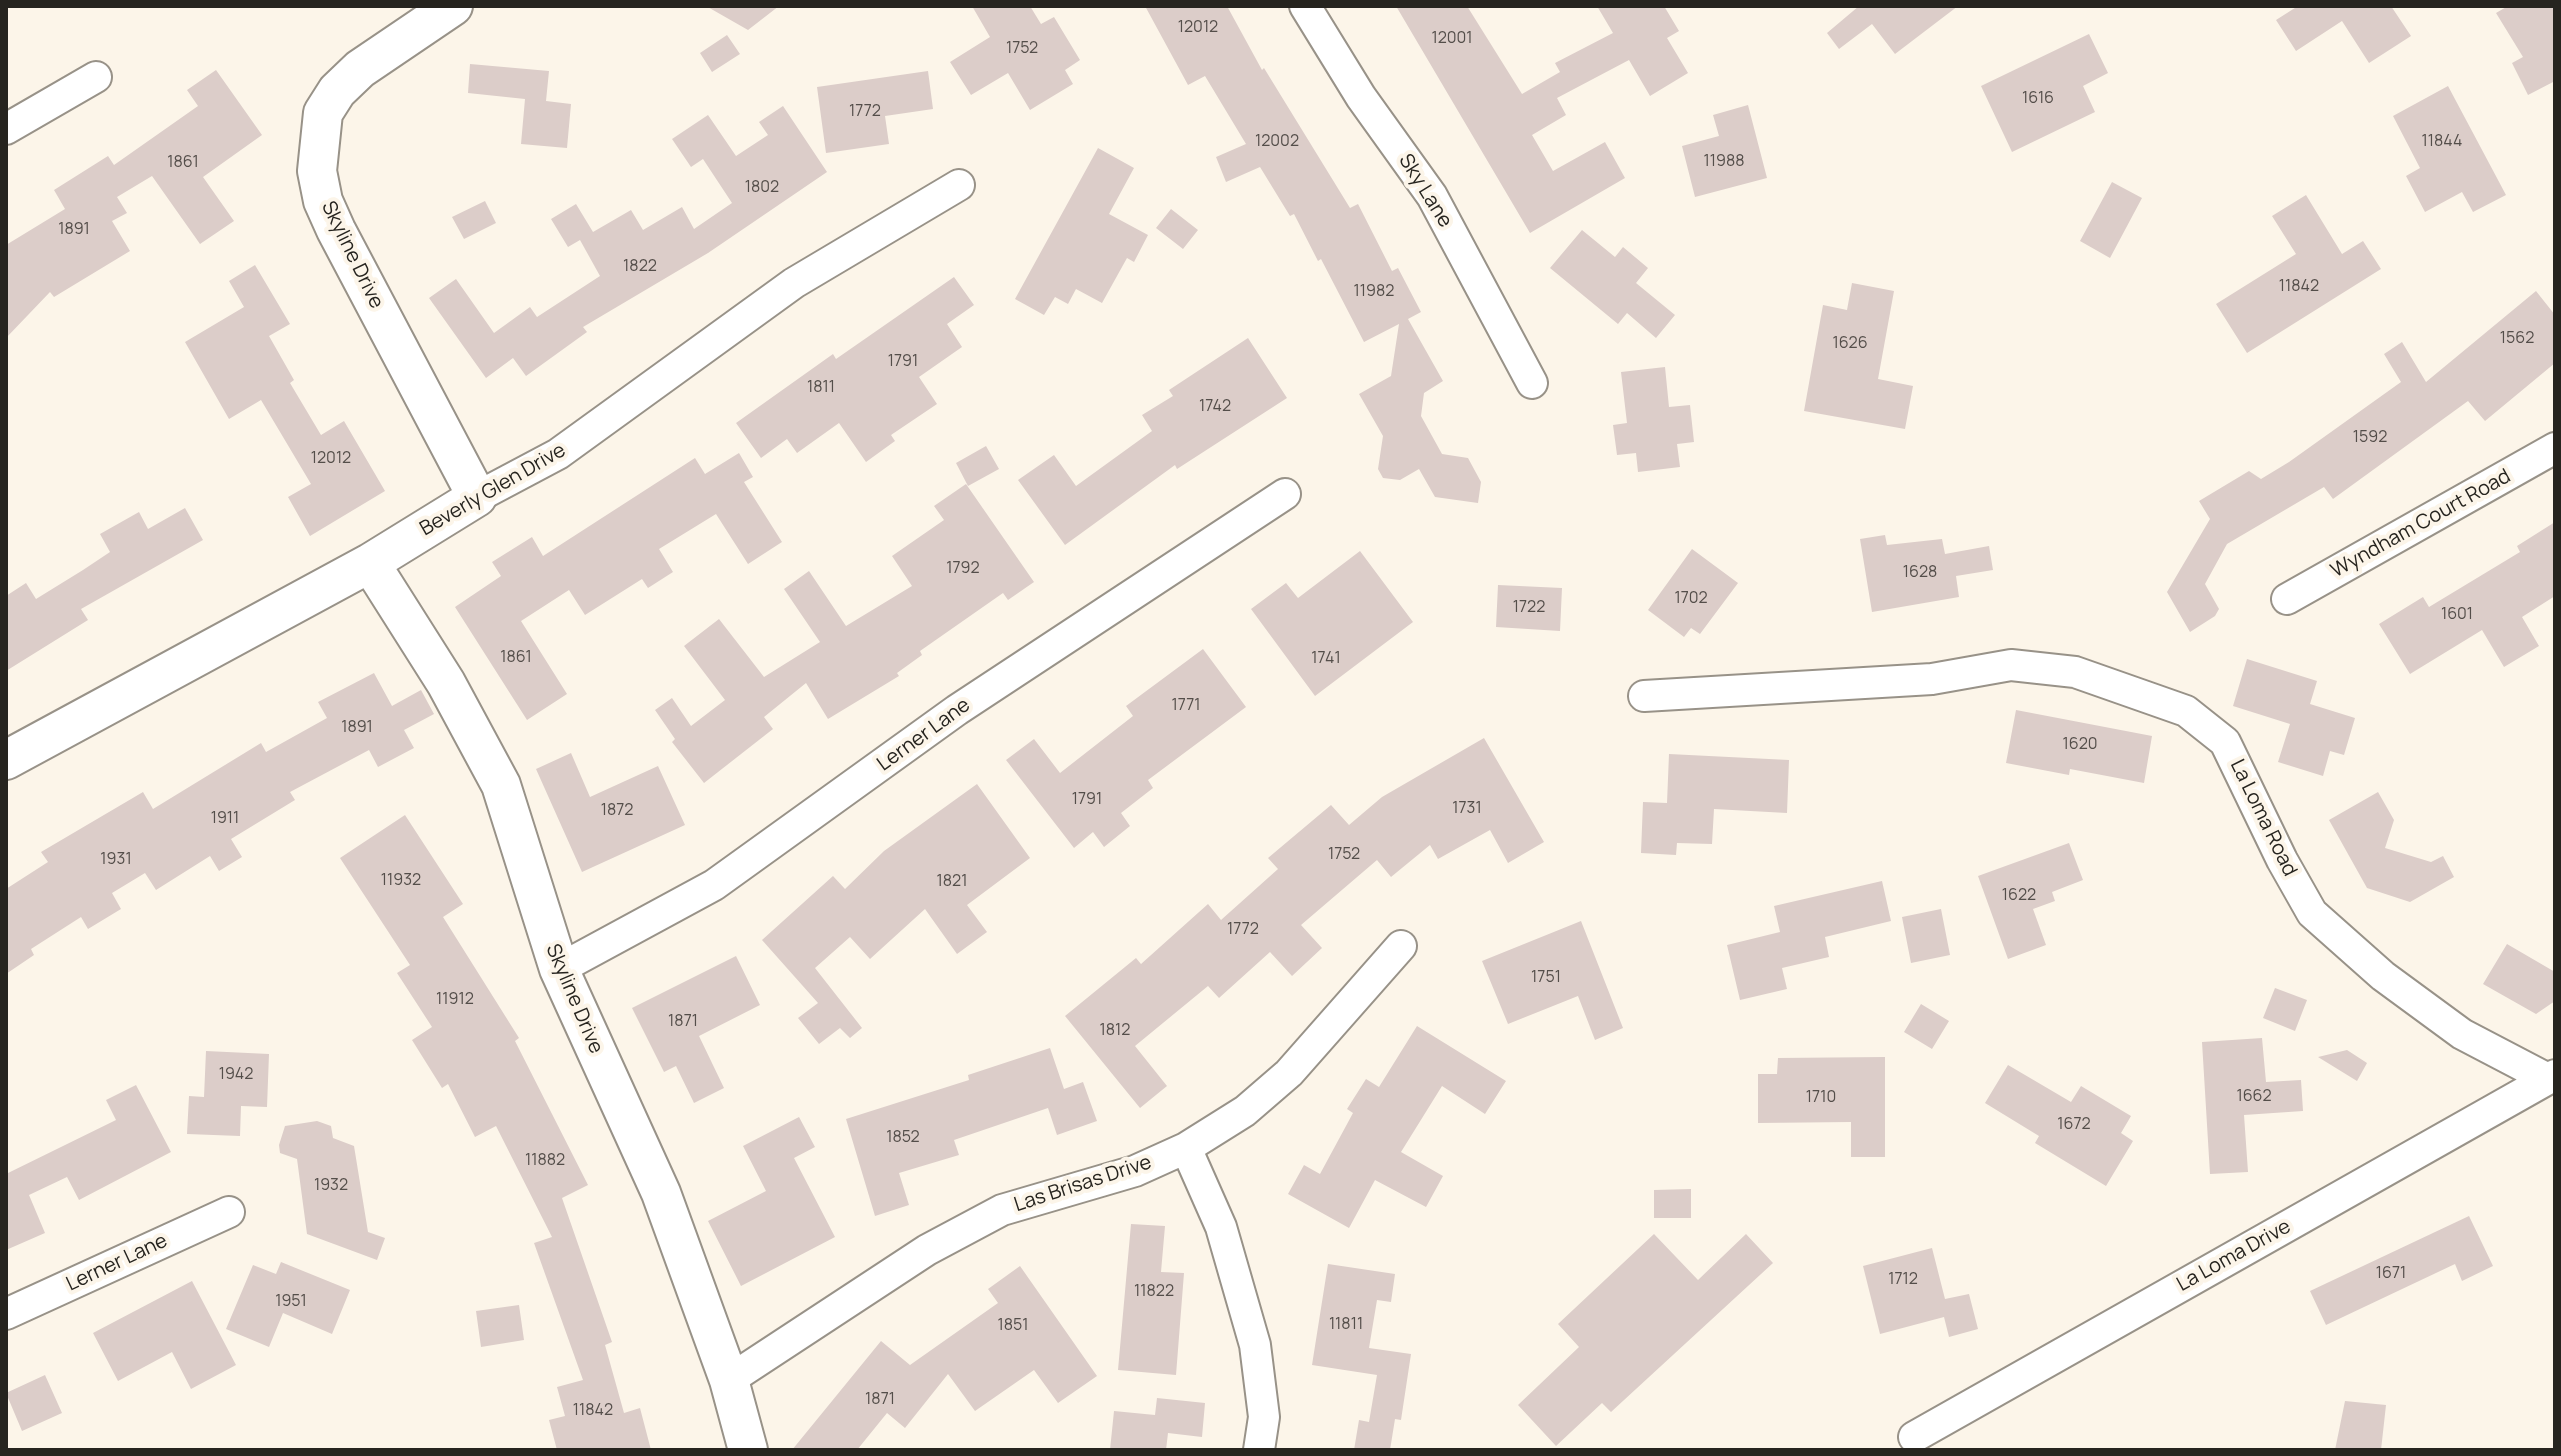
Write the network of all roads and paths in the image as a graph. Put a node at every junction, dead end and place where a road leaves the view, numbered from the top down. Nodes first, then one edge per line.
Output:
1 (453, 6) edge
2 (1305, 6) edge
3 (96, 77) dead end
4 (6, 129) edge
5 (959, 185) dead end
6 (1532, 383) dead end
7 (2555, 448) edge
8 (1285, 494) dead end
9 (477, 497) junction
10 (370, 563) junction
11 (2287, 599) dead end
12 (1644, 696) dead end
13 (6, 760) edge
14 (1401, 946) dead end
15 (559, 969) junction
16 (2552, 1077) edge
17 (1186, 1148) junction
18 (229, 1212) dead end
19 (6, 1314) edge
20 (729, 1380) junction
21 (1914, 1437) dead end
22 (748, 1450) edge
23 (1259, 1450) edge

1 - 9 street, Skyline Drive
2 - 6 street, Sky Lane
3 - 4 street
5 - 9 street, Beverly Glen Drive
7 - 11 street, Wyndham Court Road
8 - 15 street, Lerner Lane
9 - 10 street, Beverly Glen Drive
10 - 13 street, Beverly Glen Drive
10 - 15 street, Skyline Drive
12 - 16 street, La Loma Road
14 - 17 street, Las Brisas Drive
15 - 20 street, Skyline Drive
16 - 21 street, La Loma Drive
17 - 20 street, Las Brisas Drive
17 - 23 street
18 - 19 street, Lerner Lane
20 - 22 street, Skyline Drive

